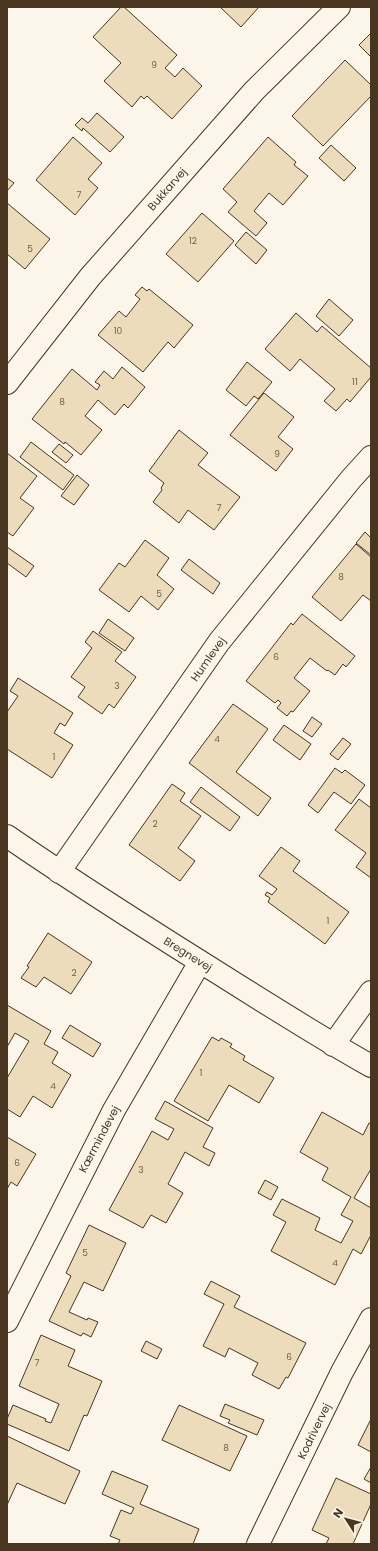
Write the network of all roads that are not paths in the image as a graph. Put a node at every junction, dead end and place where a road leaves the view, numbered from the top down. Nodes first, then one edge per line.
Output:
1 (339, 7) edge
2 (7, 383) edge
3 (371, 457) edge
4 (7, 836) edge
5 (59, 872) junction
6 (200, 962) junction
7 (371, 992) edge
8 (333, 1045) junction
9 (371, 1066) edge
10 (371, 1319) edge
11 (7, 1320) edge
12 (258, 1544) edge

1 - 2 street, Bukkarvej
3 - 5 street, Humlevej
4 - 5 street, Bregnevej
5 - 6 street, Bregnevej
6 - 8 street, Bregnevej
6 - 11 street, Kærmindevej
7 - 8 street
8 - 9 street, Bregnevej
10 - 12 street, Kodrivervej

